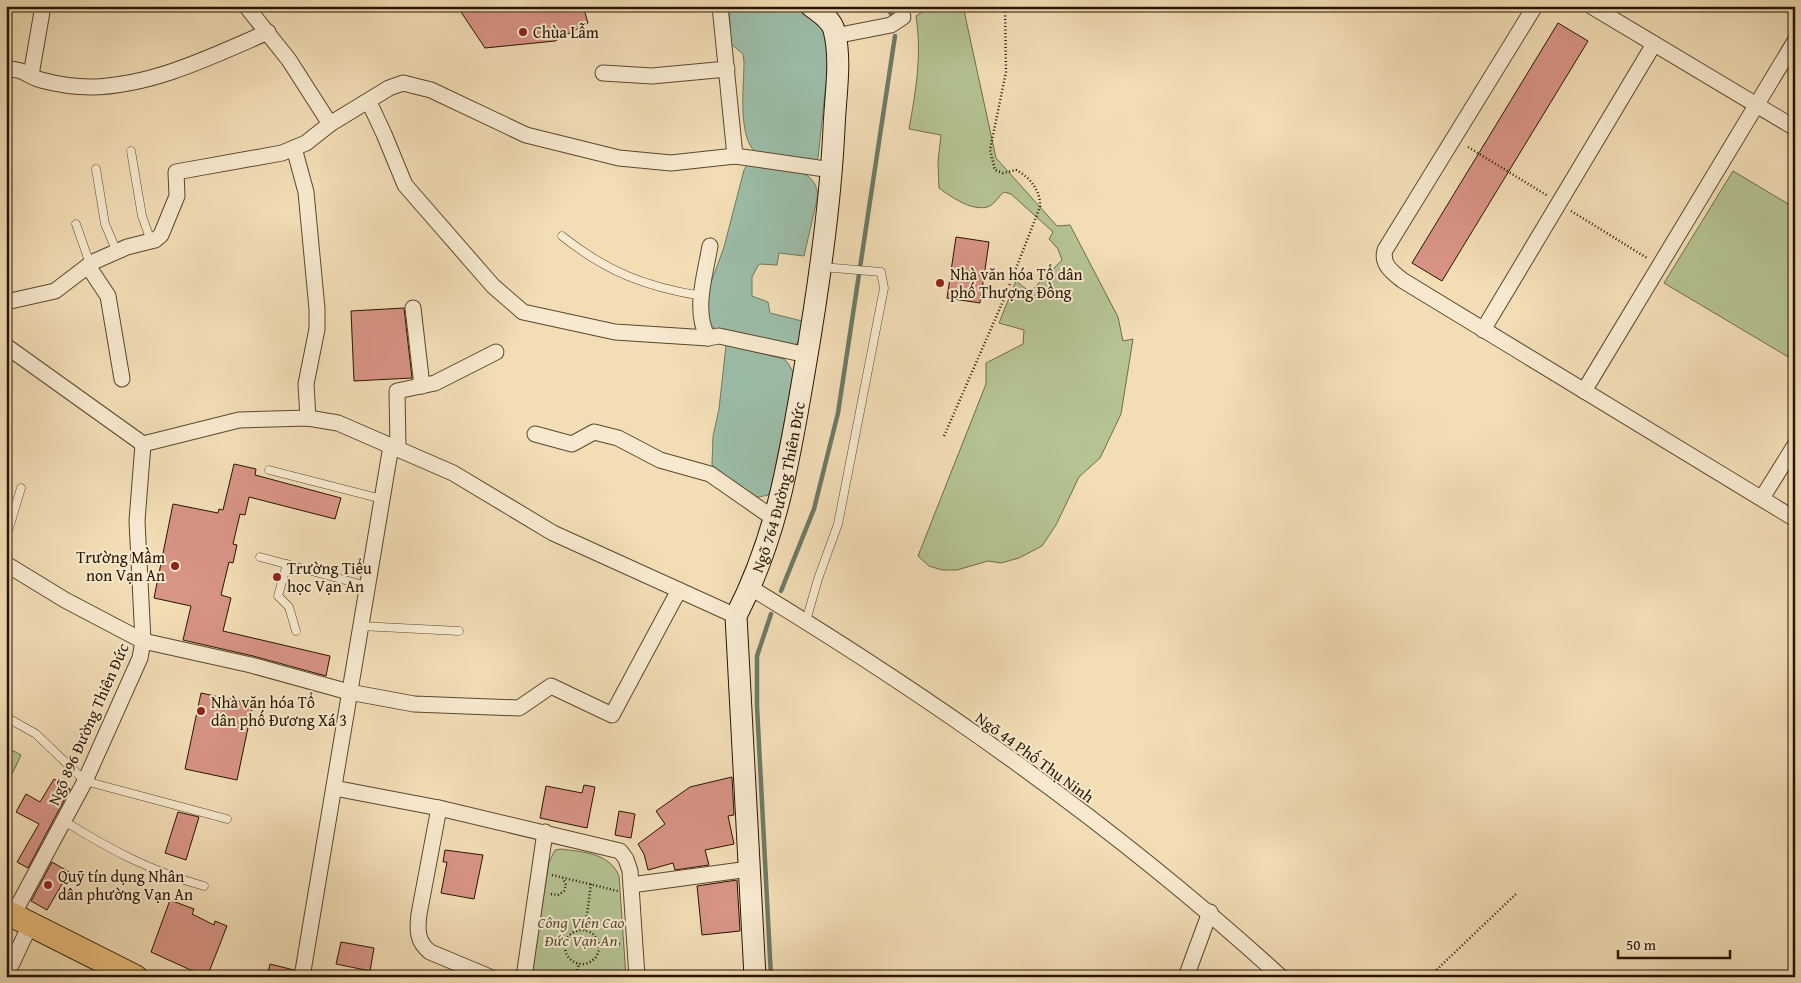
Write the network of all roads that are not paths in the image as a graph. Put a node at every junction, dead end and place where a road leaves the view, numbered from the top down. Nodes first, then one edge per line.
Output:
1 (43, 6) edge
2 (246, 6) edge
3 (720, 6) edge
4 (811, 6) edge
5 (1535, 6) edge
6 (1592, 6) edge
7 (903, 17) dead end
8 (268, 32) junction
9 (835, 36) junction
10 (1795, 41) edge
11 (1654, 44) junction
12 (6, 69) edge
13 (727, 69) junction
14 (603, 73) dead end
15 (31, 75) junction
16 (369, 102) junction
17 (1756, 105) junction
18 (330, 124) junction
19 (1795, 128) edge
20 (294, 148) junction
21 (131, 151) dead end
22 (735, 156) junction
23 (96, 169) dead end
24 (832, 170) junction
25 (76, 224) dead end
26 (562, 236) dead end
27 (151, 241) junction
28 (710, 246) dead end
29 (117, 252) junction
30 (89, 265) junction
31 (822, 267) junction
32 (702, 296) junction
33 (6, 302) edge
34 (413, 308) dead end
35 (1484, 330) junction
36 (708, 338) junction
37 (6, 346) edge
38 (496, 352) dead end
39 (807, 355) junction
40 (122, 379) dead end
41 (422, 386) junction
42 (1584, 391) junction
43 (308, 418) junction
44 (535, 434) dead end
45 (143, 444) junction
46 (1795, 445) edge
47 (395, 448) junction
48 (269, 470) dead end
49 (21, 488) dead end
50 (1762, 498) junction
51 (382, 499) junction
52 (1795, 519) edge
53 (776, 520) junction
54 (6, 538) edge
55 (260, 557) dead end
56 (6, 564) edge
57 (287, 564) junction
58 (367, 586) junction
59 (751, 588) junction
60 (679, 590) junction
61 (736, 616) junction
62 (806, 621) junction
63 (360, 626) junction
64 (296, 631) dead end
65 (459, 631) dead end
66 (144, 641) junction
67 (349, 692) junction
68 (6, 717) edge
69 (85, 781) junction
70 (334, 788) junction
71 (439, 808) junction
72 (227, 819) dead end
73 (64, 821) junction
74 (545, 832) junction
75 (749, 869) junction
76 (204, 886) dead end
77 (625, 888) junction
78 (1210, 912) junction
79 (16, 917) edge
80 (6, 976) edge
81 (1188, 976) edge
82 (135, 977) edge
83 (302, 977) edge
84 (490, 977) edge
85 (524, 977) edge
86 (637, 977) edge
87 (755, 977) edge
88 (1282, 977) edge

1 - 15 street
2 - 8 street
3 - 13 street
4 - 9 street, Ngõ 764 Đường Thiên Đức
5 - 35 street
6 - 11 street
7 - 9 street
8 - 15 street
8 - 18 street
9 - 24 street, Ngõ 764 Đường Thiên Đức
10 - 17 street
11 - 17 street
11 - 35 street
12 - 15 street
13 - 14 street
13 - 22 street
16 - 18 street
16 - 22 street
16 - 36 street
17 - 19 street
17 - 42 street
18 - 20 street
20 - 27 street
20 - 43 street
21 - 27 lane
22 - 24 street
23 - 29 lane
24 - 31 street, Ngõ 764 Đường Thiên Đức
25 - 30 lane
26 - 32 lane
27 - 29 street
28 - 32 street
29 - 30 street
30 - 33 street
30 - 40 street
31 - 39 street, Ngõ 764 Đường Thiên Đức
31 - 62 lane
32 - 36 street
34 - 41 street
35 - 42 street
36 - 39 street
37 - 45 street
38 - 41 street
39 - 53 street, Ngõ 764 Đường Thiên Đức
41 - 47 street
42 - 50 street
43 - 45 street
43 - 47 street
44 - 53 street
45 - 66 street, Ngõ 896 Đường Thiên Đức
46 - 50 street
47 - 51 street
47 - 60 street
48 - 51 lane
49 - 54 lane
50 - 52 street
51 - 58 street
53 - 59 street, Ngõ 764 Đường Thiên Đức
55 - 57 lane
56 - 66 street
57 - 58 lane
57 - 64 lane
58 - 63 street
59 - 61 street, Ngõ 764 Đường Thiên Đức
59 - 62 street, Ngõ 44 Phố Thụ Ninh
60 - 61 street
60 - 67 street
61 - 75 street
62 - 78 street, Ngõ 44 Phố Thụ Ninh
63 - 65 lane
63 - 67 street
66 - 67 street
66 - 69 street, Ngõ 896 Đường Thiên Đức
67 - 70 street
68 - 69 lane
69 - 72 lane
69 - 73 street, Ngõ 896 Đường Thiên Đức
70 - 71 street
70 - 83 street
71 - 74 street
71 - 84 street
73 - 76 lane
73 - 79 street, Ngõ 896 Đường Thiên Đức
74 - 77 street
74 - 85 street
75 - 77 street
75 - 87 street
77 - 86 street
78 - 81 street
78 - 88 street, Ngõ 44 Phố Thụ Ninh
79 - 80 street, Ngõ 896 Đường Thiên Đức
79 - 82 main road

